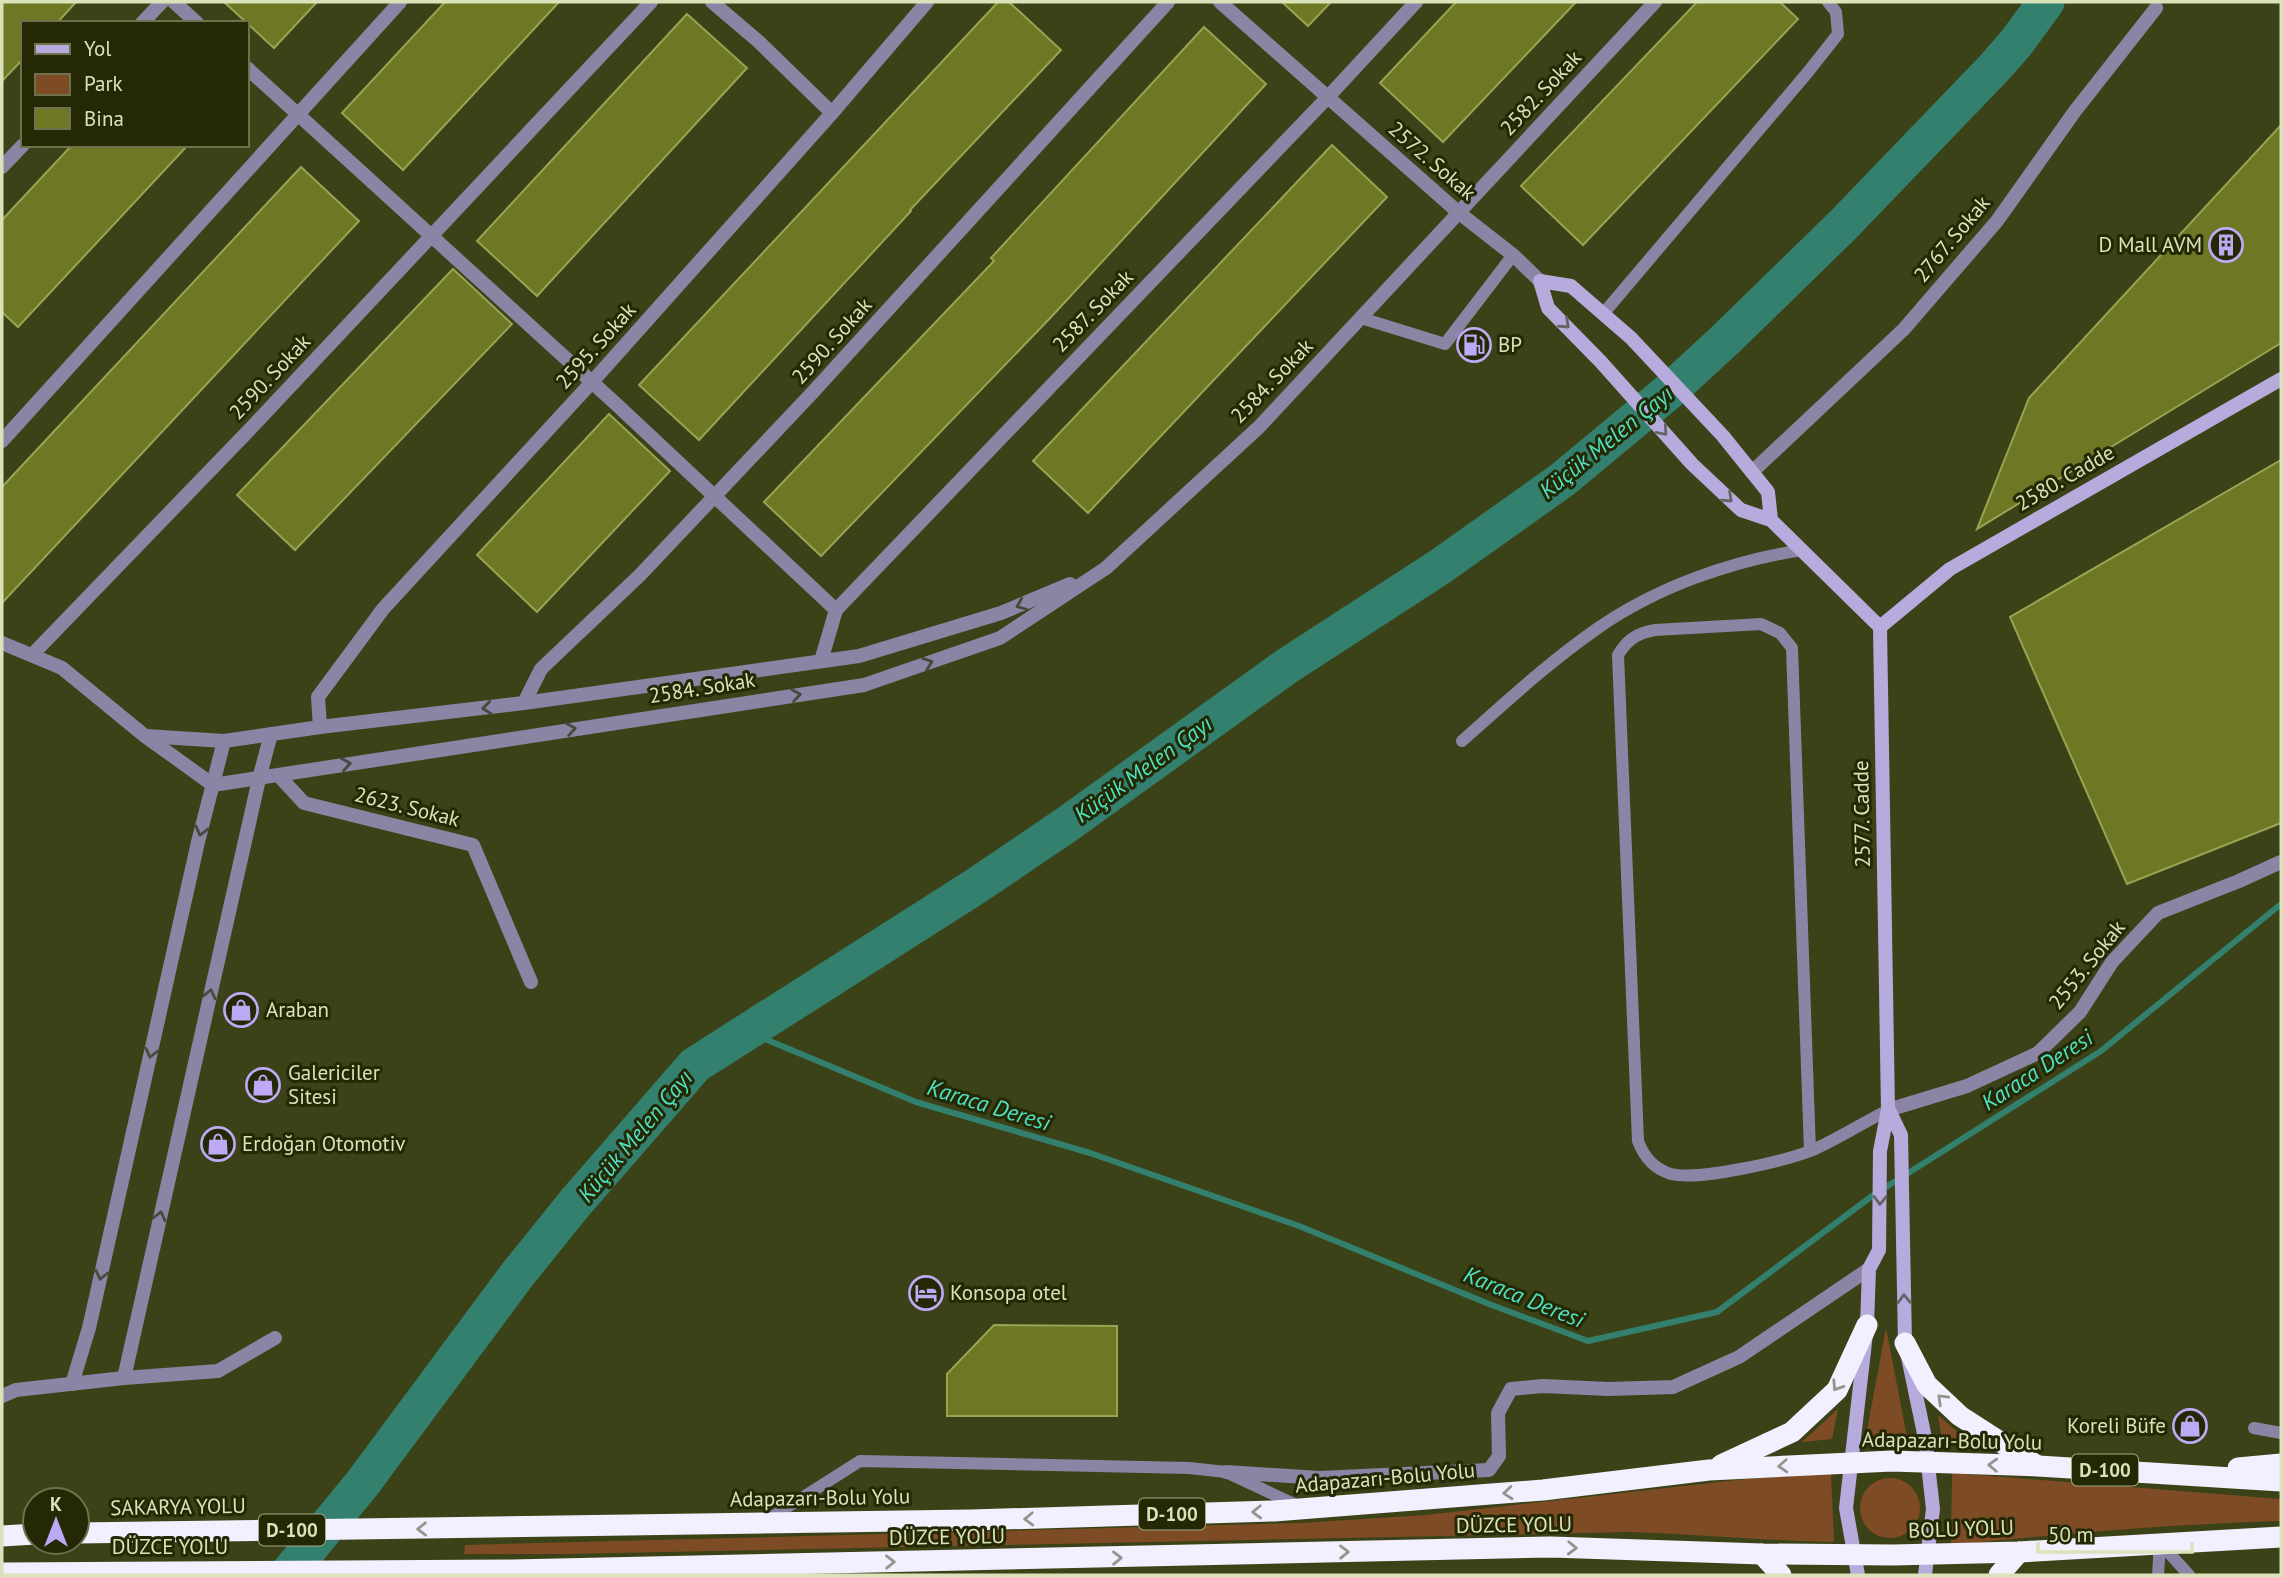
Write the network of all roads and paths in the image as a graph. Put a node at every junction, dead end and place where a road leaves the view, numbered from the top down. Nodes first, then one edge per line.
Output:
1 (162, 2) edge
2 (174, 2) edge
3 (400, 2) edge
4 (651, 2) edge
5 (712, 2) edge
6 (927, 2) edge
7 (1168, 2) edge
8 (1220, 2) edge
9 (1416, 2) edge
10 (1655, 2) edge
11 (1828, 2) edge
12 (2156, 8) dead end
13 (144, 21) edge
14 (195, 21) edge
15 (248, 69) edge
16 (1328, 97) junction
17 (832, 113) junction
18 (297, 114) junction
19 (21, 147) edge
20 (2, 167) edge
21 (1458, 212) junction
22 (430, 235) junction
23 (1513, 255) junction
24 (1540, 281) junction
25 (1603, 314) junction
26 (1360, 318) junction
27 (2281, 379) edge
28 (592, 382) junction
29 (2, 441) edge
30 (1752, 472) junction
31 (714, 496) junction
32 (1771, 520) junction
33 (1802, 550) junction
34 (1106, 568) junction
35 (836, 610) junction
36 (1880, 627) junction
37 (2, 643) edge
38 (32, 655) junction
39 (821, 661) junction
40 (524, 704) junction
41 (320, 727) junction
42 (271, 734) junction
43 (145, 736) junction
44 (224, 741) junction
45 (1462, 741) dead end
46 (279, 776) junction
47 (259, 779) junction
48 (213, 785) junction
49 (2281, 862) edge
50 (531, 982) dead end
51 (1888, 1110) junction
52 (1811, 1151) junction
53 (1869, 1269) junction
54 (1867, 1325) junction
55 (275, 1338) dead end
56 (1905, 1343) junction
57 (124, 1378) junction
58 (72, 1384) junction
59 (2, 1396) edge
60 (2254, 1428) dead end
61 (2281, 1433) edge
62 (1851, 1463) junction
63 (1928, 1463) junction
64 (2281, 1464) edge
65 (2038, 1466) junction
66 (1709, 1470) junction
67 (1226, 1472) junction
68 (2168, 1474) junction
69 (2281, 1481) edge
70 (1305, 1509) junction
71 (761, 1524) junction
72 (490, 1528) joint
73 (91, 1533) edge
74 (21, 1535) edge
75 (2, 1536) edge
76 (2281, 1537) edge
77 (2160, 1543) junction
78 (2019, 1552) junction
79 (1762, 1554) junction
80 (1893, 1555) joint
81 (1857, 1565) edge
82 (1925, 1565) edge
83 (510, 1572) edge
84 (2, 1573) edge
85 (1781, 1575) edge
86 (2000, 1575) edge
87 (2158, 1575) edge
88 (2189, 1575) edge

1 - 13 street
2 - 14 street
3 - 18 street
4 - 22 street, 2590. Sokak
5 - 17 street
6 - 17 street, 2595. Sokak
7 - 31 street, 2590. Sokak
8 - 16 street, 2572. Sokak
9 - 16 street, 2587. Sokak
10 - 21 street, 2582. Sokak
11 - 25 lane
12 - 30 street, 2767. Sokak
15 - 18 street
16 - 21 street, 2572. Sokak
16 - 35 street, 2587. Sokak
17 - 28 street, 2595. Sokak
18 - 22 street
18 - 29 street
19 - 20 street
21 - 23 street, 2572. Sokak
21 - 26 street, 2584. Sokak
22 - 28 street
22 - 38 street, 2590. Sokak
23 - 24 street, 2572. Sokak
23 - 26 lane
24 - 25 street
24 -> 32 street, 2572. Sokak
25 - 30 street
26 - 34 street, 2584. Sokak
27 - 36 street, 2580. Cadde
28 - 31 street
28 - 41 street, 2595. Sokak
30 - 32 street
31 - 35 street
31 - 40 street, 2590. Sokak
32 - 33 street
33 - 36 street
33 - 45 lane
34 -> 39 street, 2584. Sokak
46 -> 34 street, 2584. Sokak
35 - 39 street, 2587. Sokak
36 - 51 street, 2577. Cadde
37 - 38 street
38 - 43 street
39 - 40 street, 2584. Sokak
40 -> 41 street, 2584. Sokak
41 - 42 street, 2584. Sokak
42 - 44 street, 2584. Sokak
42 - 47 street
43 - 44 street, 2584. Sokak
43 - 48 street
44 - 48 street
46 - 47 street, 2584. Sokak
46 - 50 street, 2623. Sokak
47 - 48 street, 2584. Sokak
57 -> 47 street
48 -> 58 street
49 - 51 street, 2553. Sokak
51 - 52 lane
51 -> 53 street
56 -> 51 street
52 - 52 lane
53 - 54 street
53 - 67 street
54 - 62 street
54 -> 66 highway
55 - 57 street
56 - 63 street
65 -> 56 highway
57 - 58 street
58 - 59 street
60 - 61 lane
62 - 63 highway, Adapazarı-Bolu Yolu / D-100
62 -> 66 highway, Adapazarı-Bolu Yolu / D-100
62 - 81 street
65 -> 63 highway, Adapazarı-Bolu Yolu / D-100
63 - 82 street
64 - 68 highway
65 - 68 highway, Adapazarı-Bolu Yolu / D-100
66 -> 70 highway, Adapazarı-Bolu Yolu / D-100
67 - 70 lane
67 - 71 lane
68 - 69 highway, Adapazarı-Bolu Yolu / D-100
70 -> 71 highway, Adapazarı-Bolu Yolu / D-100
71 - 72 highway, Adapazarı-Bolu Yolu / D-100
72 -> 73 highway, SAKARYA YOLU / D-100
74 - 75 highway
76 - 77 highway, BOLU YOLU / D-100
77 - 78 highway, BOLU YOLU / D-100
77 - 87 lane
77 - 88 lane
78 - 82 highway, BOLU YOLU / D-100
78 - 86 highway
79 - 81 highway, DÜZCE YOLU / D-100
83 -> 79 highway, DÜZCE YOLU / D-100
79 - 85 highway
80 - 81 highway, DÜZCE YOLU / D-100
80 - 82 highway, BOLU YOLU / D-100
83 - 84 highway, DÜZCE YOLU / D-100

